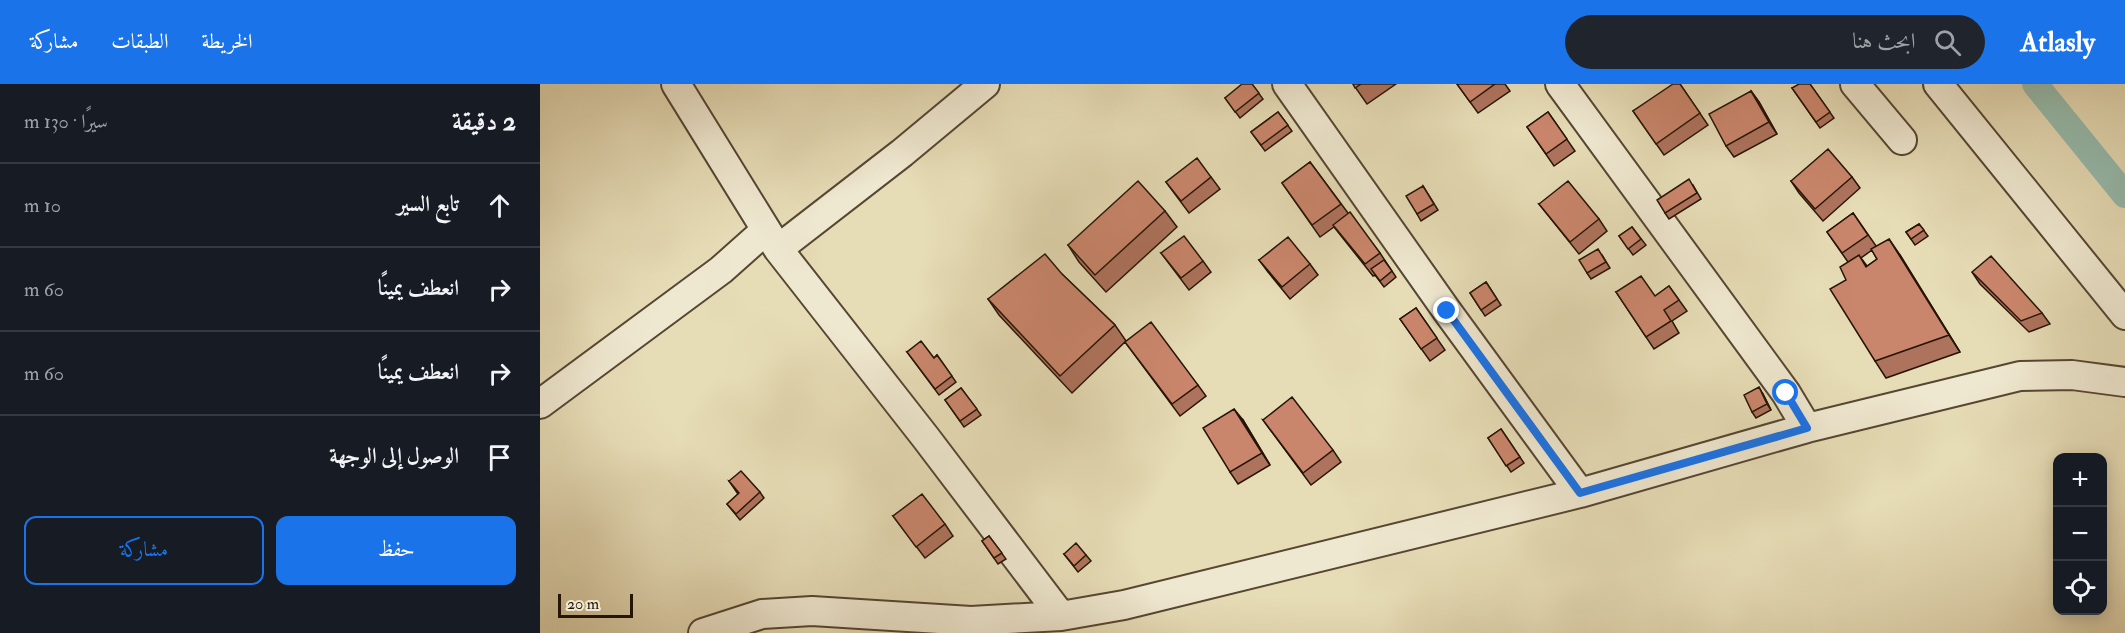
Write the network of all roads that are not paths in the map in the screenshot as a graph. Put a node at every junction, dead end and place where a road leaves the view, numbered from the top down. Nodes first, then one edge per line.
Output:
1 (676, 84) edge
2 (985, 84) edge
3 (1287, 84) edge
4 (1560, 84) edge
5 (1855, 84) edge
6 (1938, 84) edge
7 (1902, 140) dead end
8 (772, 239) junction
9 (2125, 315) edge
10 (2125, 382) edge
11 (540, 404) edge
12 (1807, 428) junction
13 (1580, 493) junction
14 (1061, 616) junction
15 (703, 633) edge

1 - 8 street
2 - 8 street
3 - 13 street
4 - 12 street
5 - 7 street
6 - 9 street
8 - 11 street
8 - 14 street
10 - 12 street
12 - 13 street
13 - 14 street
14 - 15 street

